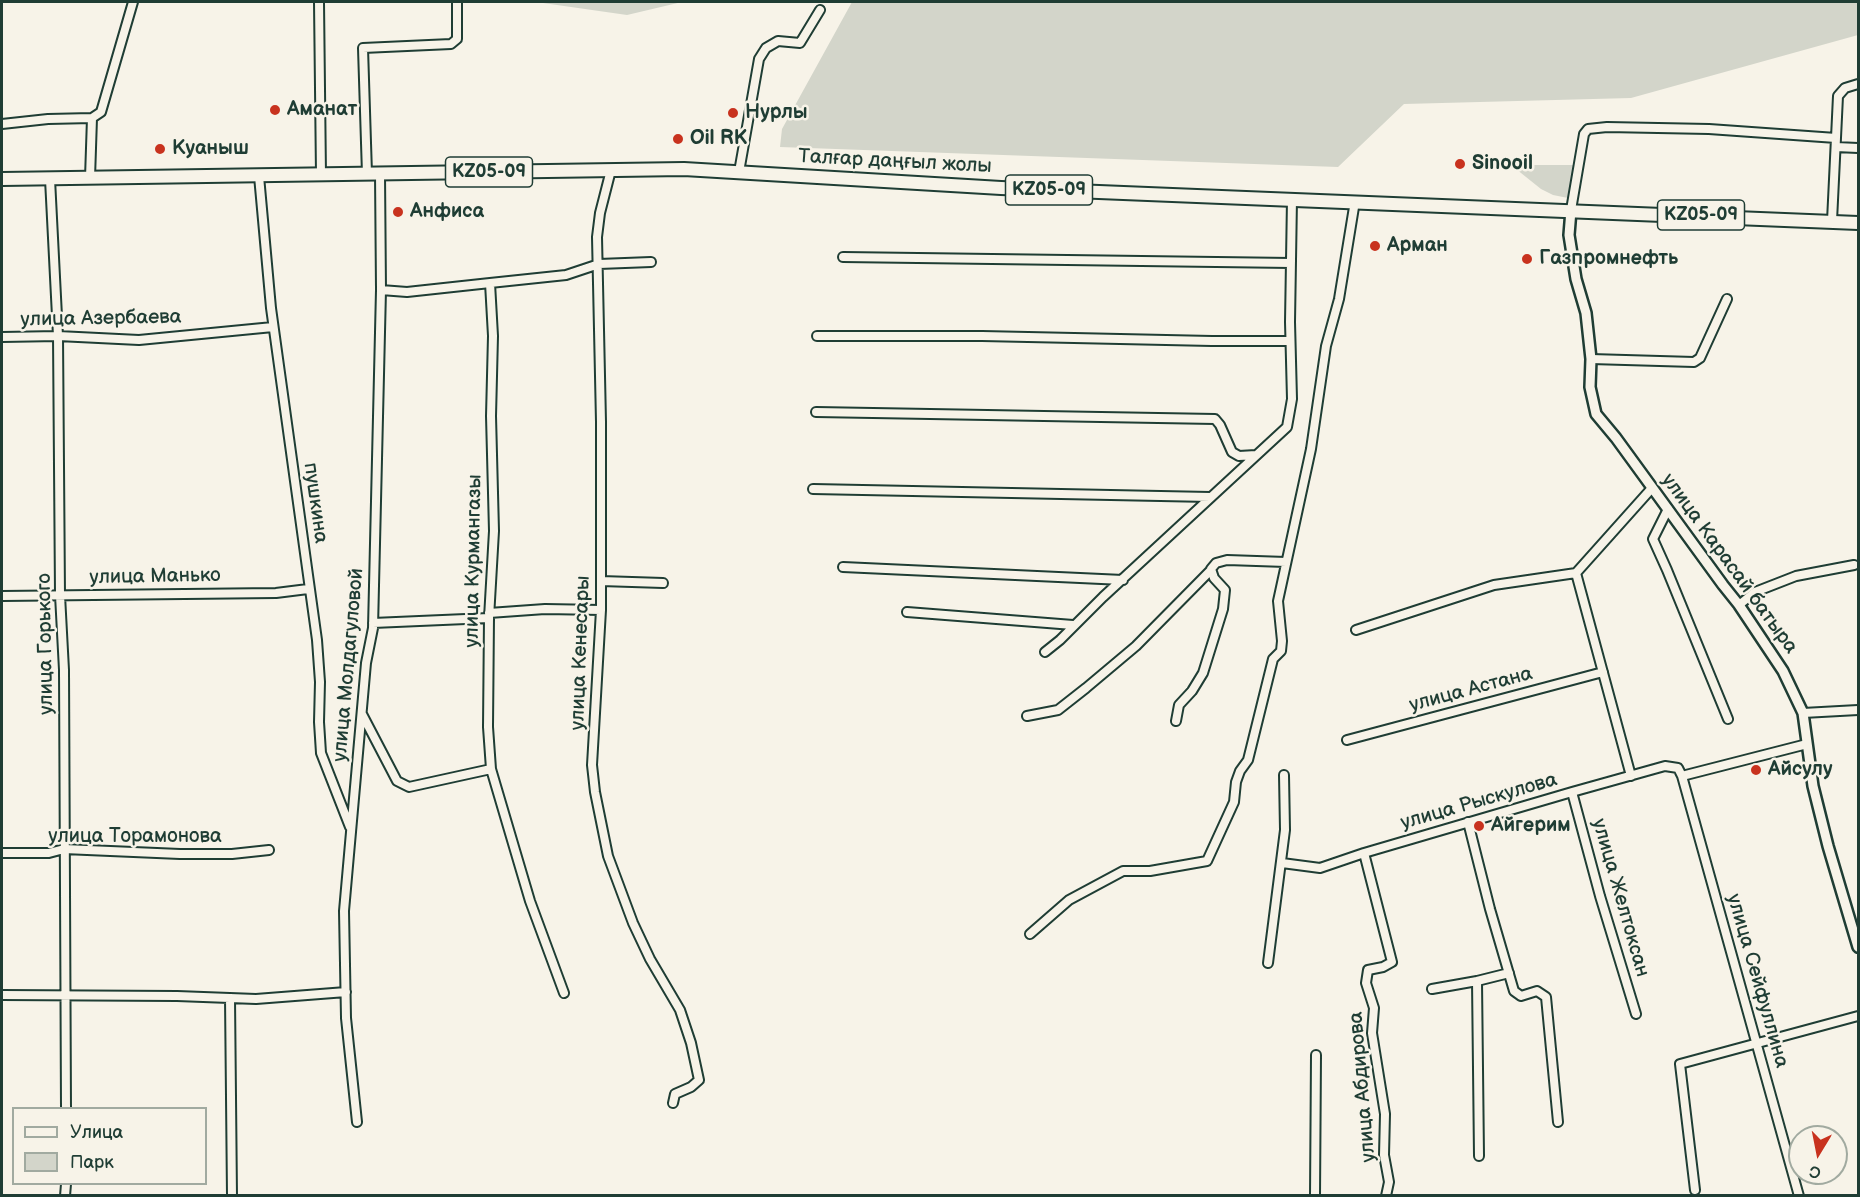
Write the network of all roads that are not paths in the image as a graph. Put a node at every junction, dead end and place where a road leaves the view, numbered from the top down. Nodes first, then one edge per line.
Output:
1 (133, 2) edge
2 (319, 2) edge
3 (457, 2) edge
4 (820, 10) dead end
5 (1858, 84) edge
6 (92, 118) junction
7 (2, 124) edge
8 (1836, 143) junction
9 (1858, 148) edge
10 (611, 170) junction
11 (739, 172) junction
12 (374, 174) junction
13 (321, 175) junction
14 (259, 176) junction
15 (90, 178) junction
16 (2, 179) edge
17 (50, 179) junction
18 (1292, 199) junction
19 (1360, 201) junction
20 (1570, 210) junction
21 (1832, 221) junction
22 (1858, 223) edge
23 (843, 257) dead end
24 (651, 262) dead end
25 (1291, 263) junction
26 (599, 264) junction
27 (490, 283) junction
28 (381, 290) junction
29 (1727, 299) dead end
30 (273, 327) junction
31 (58, 336) junction
32 (817, 336) dead end
33 (2, 337) edge
34 (1290, 341) junction
35 (1591, 358) junction
36 (816, 412) dead end
37 (1258, 455) junction
38 (1652, 488) junction
39 (813, 489) dead end
40 (1210, 497) junction
41 (1668, 509) junction
42 (1287, 562) junction
43 (1854, 565) dead end
44 (843, 567) dead end
45 (1211, 570) junction
46 (1576, 573) junction
47 (601, 580) junction
48 (1123, 580) junction
49 (663, 583) dead end
50 (308, 589) junction
51 (60, 595) junction
52 (2, 596) edge
53 (1740, 604) junction
54 (601, 610) junction
55 (907, 612) dead end
56 (489, 615) junction
57 (373, 623) junction
58 (1073, 625) junction
59 (1356, 630) dead end
60 (1045, 651) dead end
61 (1603, 672) junction
62 (1858, 710) edge
63 (1803, 713) junction
64 (362, 714) junction
65 (1027, 716) dead end
66 (1728, 719) dead end
67 (1176, 721) dead end
68 (1347, 740) dead end
69 (1807, 744) junction
70 (491, 769) junction
71 (1284, 775) dead end
72 (1631, 776) junction
73 (1682, 776) junction
74 (1572, 792) junction
75 (1468, 822) junction
76 (351, 831) junction
77 (64, 849) junction
78 (269, 850) dead end
79 (2, 853) edge
80 (1364, 853) junction
81 (1282, 863) junction
82 (1030, 934) dead end
83 (1858, 947) edge
84 (1268, 963) dead end
85 (1509, 973) junction
86 (1477, 981) junction
87 (1432, 989) dead end
88 (346, 992) junction
89 (564, 993) dead end
90 (2, 995) edge
91 (66, 997) junction
92 (230, 998) junction
93 (1636, 1014) dead end
94 (1858, 1016) edge
95 (1758, 1045) junction
96 (1316, 1055) dead end
97 (673, 1103) dead end
98 (66, 1107) edge
99 (357, 1122) dead end
100 (1558, 1122) dead end
101 (1479, 1156) dead end
102 (1695, 1190) dead end
103 (232, 1196) edge
104 (1315, 1196) edge
105 (1386, 1196) edge
106 (1799, 1196) edge

1 - 6 street
2 - 13 street
3 - 12 street, улица Молдагуловой
4 - 11 street
5 - 8 street
6 - 7 street
6 - 15 street
8 - 9 street
8 - 20 street
8 - 21 street
10 - 11 main road, Талғар даңғыл жолы / KZ05-09
10 - 12 main road, Талғар даңғыл жолы / KZ05-09
10 - 26 street, улица Кенесары
11 - 18 main road, Талғар даңғыл жолы / KZ05-09
12 - 13 main road, Талғар даңғыл жолы / KZ05-09
12 - 28 street, улица Молдагуловой
13 - 14 main road, Талғар даңғыл жолы / KZ05-09
14 - 15 main road, Талғар даңғыл жолы / KZ05-09
14 - 30 street, пушкина
15 - 17 main road, Талғар даңғыл жолы / KZ05-09
16 - 17 main road, Талғар даңғыл жолы / KZ05-09
17 - 31 street, улица Горького
18 - 19 main road, Талғар даңғыл жолы / KZ05-09
18 - 25 street
19 - 20 main road, Талғар даңғыл жолы / KZ05-09
19 - 42 street
20 - 21 main road, Талғар даңғыл жолы / KZ05-09
20 - 35 street, улица Карасай батыра
21 - 22 main road, Талғар даңғыл жолы / KZ05-09
23 - 25 street
24 - 26 street
25 - 34 street
26 - 27 street
26 - 47 street, улица Кенесары
27 - 28 street
27 - 56 street, улица Курмангазы
28 - 57 street, улица Молдагуловой
29 - 35 street
30 - 31 street, улица Азербаева
30 - 50 street, пушкина
31 - 33 street, улица Азербаева
31 - 51 street, улица Горького
32 - 34 street
34 - 37 street
35 - 38 street, улица Карасай батыра
36 - 37 street
37 - 40 street
38 - 41 street, улица Карасай батыра
38 - 46 street
39 - 40 street
40 - 48 street
41 - 53 street, улица Карасай батыра
41 - 66 street
42 - 45 street
42 - 82 street
43 - 53 street
44 - 48 street
45 - 65 street
45 - 67 street
46 - 59 street
46 - 61 street
47 - 49 street
47 - 54 street, улица Кенесары
48 - 58 street
50 - 51 street, улица Манько
50 - 76 street, пушкина
51 - 52 street, улица Манько
51 - 77 street, улица Горького
53 - 63 street, улица Карасай батыра
54 - 56 street
54 - 97 street, улица Кенесары
55 - 58 street
56 - 57 street
56 - 70 street, улица Курмангазы
57 - 64 street, улица Молдагуловой
58 - 60 street
61 - 68 street, улица Астана
61 - 72 street
62 - 63 street
63 - 69 street, улица Карасай батыра
64 - 70 street
64 - 76 street, улица Молдагуловой
69 - 73 street
69 - 83 street, улица Карасай батыра
70 - 89 street, улица Курмангазы
71 - 81 street
72 - 73 street, улица Рыскулова
72 - 74 street, улица Рыскулова
73 - 95 street, улица Сейфуллина
74 - 75 street, улица Рыскулова
74 - 93 street, улица Желтоксан
75 - 80 street, улица Рыскулова
75 - 85 street
76 - 88 street, улица Молдагуловой
77 - 78 street, улица Торамонова
77 - 79 street, улица Торамонова
77 - 91 street, улица Горького
80 - 81 street, улица Рыскулова
80 - 105 street, улица Абдирова
81 - 84 street
85 - 86 street
85 - 100 street
86 - 87 street
86 - 101 street
88 - 92 street
88 - 99 street, улица Молдагуловой
90 - 91 street
91 - 92 street
91 - 98 street, улица Горького
92 - 103 street
94 - 95 street
95 - 102 street
95 - 106 street, улица Сейфуллина
96 - 104 street

